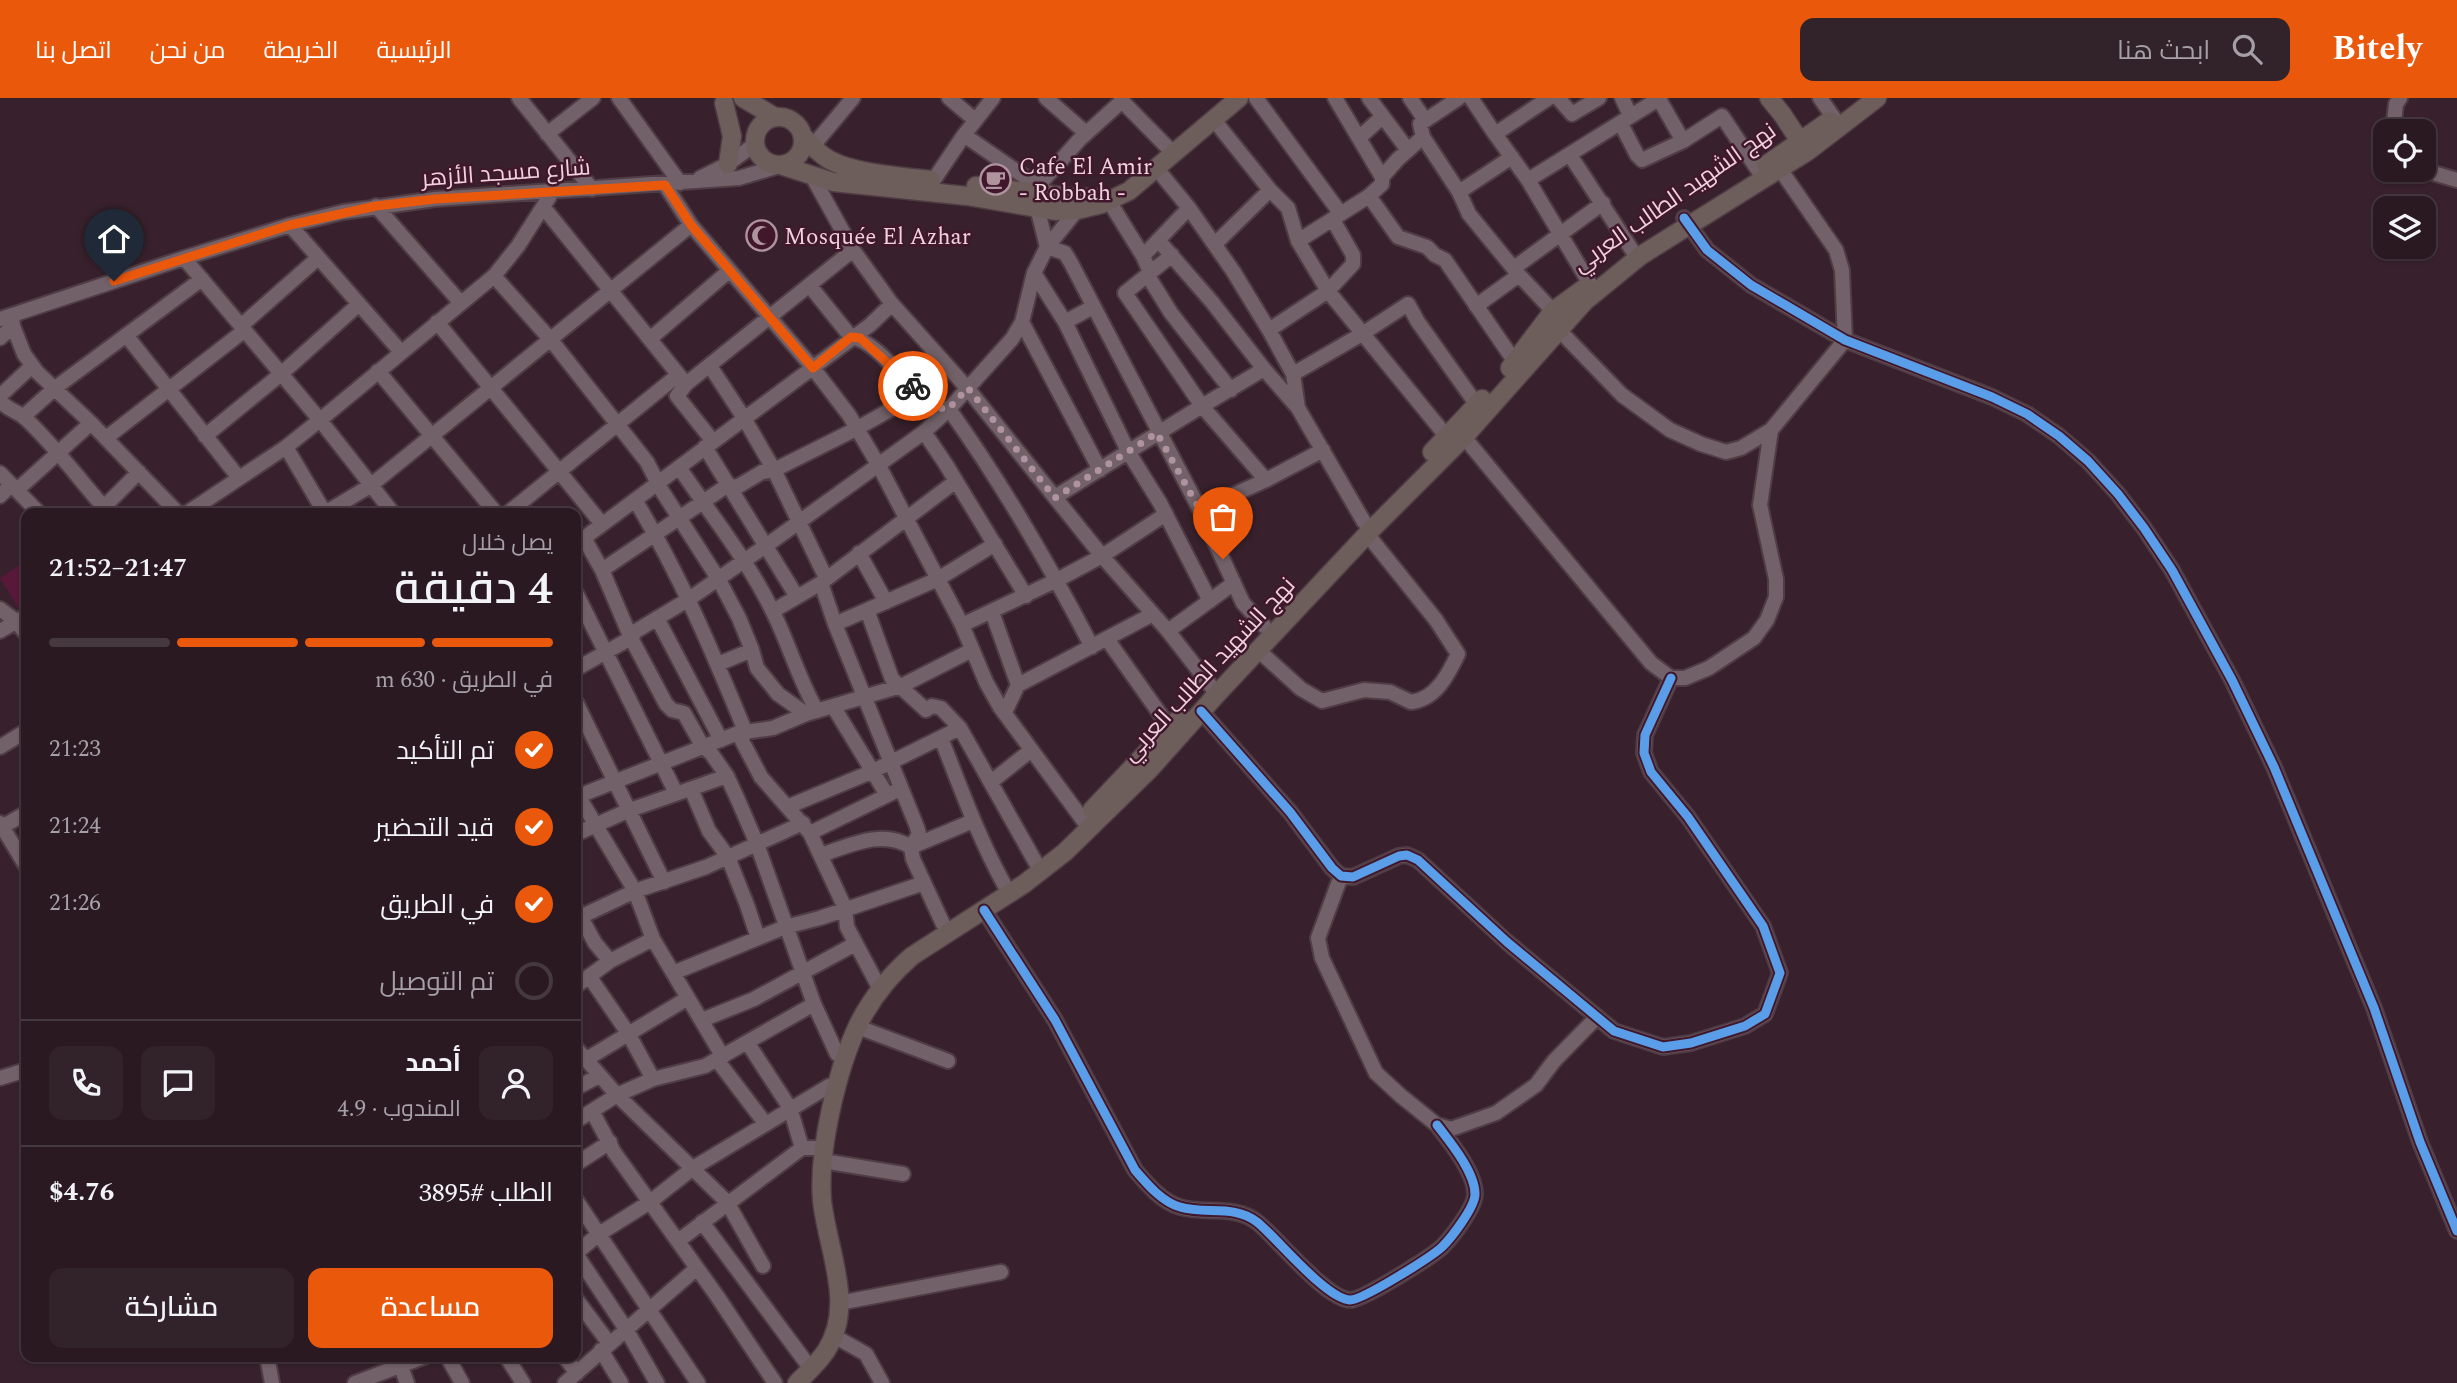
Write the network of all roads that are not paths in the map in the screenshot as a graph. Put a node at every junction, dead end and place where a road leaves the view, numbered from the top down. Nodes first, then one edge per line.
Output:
1 (593, 98) edge
2 (619, 98) edge
3 (745, 98) edge
4 (853, 98) edge
5 (949, 98) edge
6 (993, 98) edge
7 (1046, 98) edge
8 (1239, 98) edge
9 (1256, 98) edge
10 (1335, 98) edge
11 (1369, 98) edge
12 (1410, 98) edge
13 (1459, 98) edge
14 (1471, 98) edge
15 (1549, 98) edge
16 (1558, 98) edge
17 (1599, 98) edge
18 (1622, 98) edge
19 (1659, 98) edge
20 (1769, 98) edge
21 (1821, 98) edge
22 (1859, 98) edge
23 (1877, 98) edge
24 (2400, 98) edge
25 (523, 100) edge
26 (1122, 100) edge
27 (722, 101) edge
28 (775, 117) junction
29 (1382, 117) junction
30 (1834, 118) junction
31 (1626, 119) junction
32 (2394, 119) edge
33 (975, 120) junction
34 (1214, 120) junction
35 (1425, 120) junction
36 (1086, 133) junction
37 (547, 134) junction
38 (1495, 134) junction
39 (964, 135) junction
40 (1423, 137) junction
41 (1359, 138) junction
42 (808, 141) junction
43 (1683, 141) junction
44 (1810, 141) junction
45 (755, 143) junction
46 (1408, 150) junction
47 (1174, 154) junction
48 (1570, 155) junction
49 (1512, 157) junction
50 (728, 164) junction
51 (781, 166) junction
52 (1157, 169) junction
53 (1780, 169) junction
54 (1758, 170) junction
55 (2436, 174) edge
56 (812, 176) junction
57 (1382, 177) junction
58 (1528, 180) junction
59 (2457, 180) edge
60 (933, 181) junction
61 (680, 182) junction
62 (592, 189) junction
63 (1270, 190) junction
64 (554, 191) junction
65 (1129, 191) junction
66 (1459, 192) junction
67 (1038, 195) junction
68 (1369, 195) junction
69 (1109, 201) junction
70 (1603, 203) junction
71 (376, 206) junction
72 (544, 208) junction
73 (1189, 208) junction
74 (1077, 210) junction
75 (1337, 217) junction
76 (1691, 219) junction
77 (290, 225) junction
78 (691, 225) junction
79 (1561, 233) junction
80 (1158, 240) junction
81 (1298, 241) junction
82 (1214, 244) junction
83 (1047, 247) junction
84 (853, 250) junction
85 (1632, 250) junction
86 (1171, 255) junction
87 (1143, 256) junction
88 (184, 258) junction
89 (318, 258) junction
90 (729, 271) junction
91 (1516, 272) junction
92 (1034, 273) junction
93 (1149, 274) junction
94 (494, 276) junction
95 (202, 279) junction
96 (1590, 284) junction
97 (810, 286) junction
98 (611, 289) junction
99 (1328, 291) junction
100 (460, 302) junction
101 (359, 304) junction
102 (892, 304) junction
103 (1476, 306) junction
104 (1093, 307) junction
105 (769, 319) junction
106 (8, 320) edge
107 (1556, 320) junction
108 (437, 322) junction
109 (1022, 322) junction
110 (1065, 322) junction
111 (243, 327) junction
112 (1269, 330) junction
113 (1362, 334) junction
114 (126, 335) junction
115 (851, 337) junction
116 (0, 338) edge
117 (650, 338) junction
118 (551, 340) junction
119 (1845, 340) junction
120 (401, 352) junction
121 (1515, 362) junction
122 (32, 366) junction
123 (710, 366) junction
124 (813, 368) junction
125 (1264, 369) junction
126 (378, 371) junction
127 (281, 374) junction
128 (1293, 374) junction
129 (682, 380) junction
130 (491, 386) junction
131 (55, 388) junction
132 (968, 388) junction
133 (169, 389) junction
134 (1231, 390) junction
135 (920, 393) junction
136 (0, 396) edge
137 (1476, 405) junction
138 (1202, 406) junction
139 (1298, 408) junction
140 (948, 409) junction
141 (3, 411) edge
142 (23, 416) junction
143 (744, 418) junction
144 (320, 420) junction
145 (91, 422) junction
146 (618, 423) junction
147 (856, 429) junction
148 (1771, 430) junction
149 (924, 432) junction
150 (1157, 433) junction
151 (205, 436) junction
152 (431, 437) junction
153 (1455, 437) junction
154 (106, 438) junction
155 (708, 444) junction
156 (286, 447) junction
157 (1323, 450) junction
158 (58, 452) junction
159 (1129, 453) junction
160 (879, 466) junction
161 (679, 467) junction
162 (774, 470) junction
163 (1100, 470) junction
164 (559, 471) junction
165 (0, 472) edge
166 (139, 472) junction
167 (239, 478) junction
168 (1265, 480) junction
169 (956, 481) junction
170 (658, 482) junction
171 (729, 485) junction
172 (370, 486) junction
173 (14, 488) junction
174 (0, 496) edge
175 (1055, 498) junction
176 (635, 500) junction
177 (702, 502) junction
178 (34, 508) edge
179 (102, 508) edge
180 (107, 508) edge
181 (169, 508) edge
182 (194, 508) edge
183 (323, 508) edge
184 (334, 508) edge
185 (389, 508) edge
186 (492, 508) edge
187 (514, 508) edge
188 (1200, 510) junction
189 (1166, 514) junction
190 (680, 518) junction
191 (907, 520) junction
192 (798, 523) junction
193 (602, 524) junction
194 (1366, 528) junction
195 (654, 532) junction
196 (581, 540) edge
197 (581, 542) edge
198 (995, 544) junction
199 (767, 545) junction
200 (859, 553) junction
201 (1102, 556) junction
202 (744, 562) junction
203 (602, 569) junction
204 (938, 579) junction
205 (719, 580) junction
206 (823, 580) junction
207 (1057, 580) junction
208 (1234, 583) junction
209 (1026, 596) junction
210 (797, 597) junction
211 (689, 599) junction
212 (1210, 601) junction
213 (886, 602) junction
214 (581, 603) edge
215 (0, 609) edge
216 (867, 610) junction
217 (773, 611) junction
218 (992, 611) junction
219 (1153, 614) junction
220 (657, 618) junction
221 (21, 619) edge
222 (835, 624) junction
223 (962, 625) junction
224 (1264, 626) junction
225 (0, 631) edge
226 (1168, 631) junction
227 (631, 638) junction
228 (1107, 639) junction
229 (1093, 647) junction
230 (752, 650) junction
231 (972, 650) junction
232 (1258, 650) junction
233 (607, 653) junction
234 (718, 664) junction
235 (581, 666) edge
236 (1671, 678) junction
237 (1018, 685) junction
238 (901, 686) junction
239 (1213, 689) junction
240 (864, 696) junction
241 (833, 706) junction
242 (1201, 711) junction
243 (1005, 712) junction
244 (581, 713) edge
245 (811, 713) junction
246 (960, 728) junction
247 (1170, 728) junction
248 (742, 733) junction
249 (21, 736) edge
250 (941, 738) junction
251 (721, 740) junction
252 (0, 747) edge
253 (703, 747) junction
254 (1030, 751) junction
255 (891, 761) junction
256 (663, 764) junction
257 (871, 772) junction
258 (727, 776) junction
259 (614, 782) junction
260 (990, 782) junction
261 (684, 791) junction
262 (894, 792) junction
263 (581, 794) edge
264 (581, 801) edge
265 (787, 807) junction
266 (627, 811) junction
267 (21, 815) edge
268 (1083, 820) junction
269 (973, 821) junction
270 (596, 824) junction
271 (1, 825) edge
272 (806, 828) junction
273 (581, 832) edge
274 (757, 844) junction
275 (911, 847) junction
276 (821, 855) junction
277 (21, 858) edge
278 (728, 858) junction
279 (1037, 863) junction
280 (1341, 876) junction
281 (664, 882) junction
282 (924, 883) junction
283 (1005, 886) junction
284 (635, 891) junction
285 (845, 908) junction
286 (984, 910) junction
287 (581, 913) edge
288 (581, 921) edge
289 (943, 923) junction
290 (785, 928) junction
291 (758, 938) junction
292 (653, 939) junction
293 (855, 944) junction
294 (610, 961) junction
295 (673, 973) junction
296 (803, 974) junction
297 (589, 976) junction
298 (581, 982) edge
299 (877, 984) junction
300 (688, 998) junction
301 (814, 1004) junction
302 (1597, 1017) junction
303 (702, 1020) junction
304 (858, 1027) junction
305 (628, 1033) junction
306 (747, 1042) junction
307 (837, 1054) junction
308 (581, 1055) edge
309 (720, 1058) junction
310 (585, 1060) junction
311 (948, 1061) dead end
312 (21, 1072) edge
313 (599, 1076) junction
314 (0, 1078) edge
315 (653, 1079) junction
316 (581, 1085) edge
317 (829, 1086) junction
318 (617, 1095) junction
319 (790, 1108) junction
320 (592, 1111) junction
321 (581, 1118) edge
322 (826, 1122) junction
323 (765, 1123) junction
324 (1437, 1125) junction
325 (610, 1142) junction
326 (814, 1152) junction
327 (581, 1161) edge
328 (692, 1168) junction
329 (903, 1174) dead end
330 (650, 1202) junction
331 (727, 1202) junction
332 (581, 1207) edge
333 (702, 1222) junction
334 (2457, 1231) edge
335 (599, 1234) junction
336 (678, 1241) junction
337 (581, 1249) edge
338 (828, 1252) junction
339 (581, 1261) edge
340 (763, 1266) dead end
341 (696, 1268) junction
342 (1001, 1272) dead end
343 (839, 1303) junction
344 (581, 1307) edge
345 (649, 1308) junction
346 (626, 1329) junction
347 (834, 1336) junction
348 (605, 1346) junction
349 (268, 1362) edge
350 (396, 1362) edge
351 (398, 1362) edge
352 (450, 1362) edge
353 (510, 1362) edge
354 (569, 1362) edge
355 (805, 1362) junction
356 (581, 1376) edge
357 (272, 1383) edge
358 (355, 1383) edge
359 (407, 1383) edge
360 (462, 1383) edge
361 (523, 1383) edge
362 (565, 1383) edge
363 (621, 1383) edge
364 (657, 1383) edge
365 (698, 1383) edge
366 (775, 1383) edge
367 (783, 1383) edge
368 (797, 1383) edge
369 (882, 1383) edge

1 - 37 street
2 - 61 street
3 - 28 main road
4 - 42 street
5 - 33 street
6 - 33 street
7 - 36 street
8 - 34 main road
9 - 75 street
10 - 41 street
11 - 29 street
12 - 35 street
13 - 35 street
14 - 38 street
15 - 38 street
16 - 17 street
18 - 31 street
19 - 31 street
19 - 43 street
20 - 44 main road
21 - 30 street
22 - 30 main road, نهج الشهيد الطالب العربي
23 - 44 main road, نهج الشهيد الطالب العربي
24 - 32 street
25 - 37 street
26 - 36 street
26 - 47 street
27 - 45 main road
27 - 50 main road
28 - 42 main road
28 - 45 main road
29 - 41 street
29 - 46 street
30 - 44 main road, نهج الشهيد الطالب العربي
31 - 43 street
31 - 48 street
33 - 39 street
34 - 47 main road
34 - 63 street
35 - 40 street
36 - 67 street
37 - 62 street
38 - 49 street
39 - 60 street
39 - 67 street
40 - 46 street
40 - 66 street
41 - 57 street
42 - 51 main road
42 - 60 main road
43 - 54 street
44 - 53 main road, نهج الشهيد الطالب العربي
44 - 54 main road, نهج الشهيد الطالب العربي
45 - 50 street, شارع مسجد الأزهر
45 - 51 main road
46 - 57 street
47 - 52 main road
48 - 58 street
48 - 70 street
49 - 58 street
49 - 66 street
50 - 61 street, شارع مسجد الأزهر
51 - 56 main road
51 - 61 street, شارع مسجد الأزهر
52 - 65 main road
52 - 73 street
53 - 76 main road, نهج الشهيد الطالب العربي
53 - 119 street
54 - 76 main road, نهج الشهيد الطالب العربي
55 - 59 street
56 - 67 main road
56 - 84 street
57 - 68 street
58 - 79 street
60 - 67 main road
61 - 62 street, شارع مسجد الأزهر
61 - 78 street
62 - 64 street, شارع مسجد الأزهر
63 - 81 street
63 - 82 street
64 - 71 street, شارع مسجد الأزهر
64 - 72 street
65 - 67 main road
65 - 69 main road
66 - 91 street
67 - 74 main road
67 - 83 street
68 - 75 street
68 - 103 street
69 - 74 main road
69 - 87 street
70 - 79 street
70 - 85 street
71 - 77 street, شارع مسجد الأزهر
71 - 100 street
72 - 94 street
72 - 98 street
73 - 80 street
73 - 82 street
74 - 83 street
75 - 81 street
75 - 99 street
76 - 85 main road, نهج الشهيد الطالب العربي
76 - 107 main road, نهج الشهيد الطالب العربي
76 - 119 street
77 - 88 street, شارع مسجد الأزهر
77 - 89 street
78 - 90 street
78 - 98 street
79 - 91 street
79 - 96 street
80 - 86 street
80 - 87 street
81 - 99 street
82 - 112 street
83 - 92 street
83 - 104 street
84 - 97 street
84 - 102 street
85 - 96 main road, نهج الشهيد الطالب العربي
86 - 93 street
86 - 125 street
87 - 93 street
88 - 95 street
88 - 106 street, شارع مسجد الأزهر
89 - 101 street
89 - 111 street
90 - 105 street
90 - 117 street
91 - 103 street
91 - 107 street
92 - 109 street
92 - 110 street
93 - 134 street
93 - 138 street
94 - 100 street
94 - 118 street
95 - 111 street
95 - 114 street
96 - 107 main road, نهج الشهيد الطالب العربي
97 - 105 street
97 - 115 street
98 - 117 street
98 - 118 street
99 - 112 street
99 - 113 street
100 - 108 street
101 - 120 street
101 - 127 street
102 - 115 street
102 - 132 street
103 - 121 street
104 - 110 street
104 - 150 street
105 - 123 street
105 - 124 street
106 - 116 street
106 - 122 street
107 - 121 main road, نهج الشهيد الطالب العربي
107 - 148 street
107 - 153 main road, نهج الشهيد الطالب العربي
108 - 120 street
108 - 130 street
109 - 132 street
109 - 163 street
110 - 159 street
111 - 127 street
111 - 133 street
112 - 128 street
113 - 128 street
113 - 137 street
113 - 153 street
114 - 131 street
114 - 133 street
115 - 124 street
115 - 135 street
117 - 129 street
118 - 130 street
118 - 146 street
119 - 148 street
119 - 334 street
120 - 126 street
121 - 137 main road, نهج الشهيد الطالب العربي
122 - 131 street
122 - 136 street
123 - 129 street
123 - 143 street
124 - 143 street
124 - 147 street
125 - 134 street
125 - 139 street
126 - 144 street
126 - 152 street
127 - 144 street
127 - 151 street
128 - 139 street
129 - 146 street
129 - 155 street
130 - 152 street
130 - 164 street
131 - 142 street
131 - 145 street
132 - 140 street
132 - 175 street
133 - 151 street
133 - 154 street
134 - 138 street
135 - 140 street
135 - 147 street
137 - 153 main road, نهج الشهيد الطالب العربي
138 - 150 street
138 - 168 street
139 - 157 street
140 - 149 street
140 - 207 street
141 - 142 street
142 - 158 street
143 - 155 street
143 - 162 street
144 - 156 street
144 - 172 street
145 - 154 street
145 - 158 street
146 - 164 street
146 - 170 street
147 - 160 street
147 - 162 street
148 - 236 street
149 - 160 street
149 - 169 street
150 - 159 street
150 - 188 street
151 - 167 street
152 - 172 street
152 - 186 street
153 - 194 main road, نهج الشهيد الطالب العربي
153 - 236 street
154 - 166 street
155 - 161 street
155 - 171 street
156 - 167 street
156 - 183 street
157 - 168 street
157 - 194 street
158 - 173 street
158 - 179 street
159 - 163 street
159 - 189 street
160 - 191 street
160 - 192 street
161 - 170 street
161 - 177 street
162 - 171 street
162 - 192 street
163 - 175 street
164 - 187 street
164 - 193 street
165 - 173 street
166 - 180 street
166 - 181 street
167 - 182 street
168 - 188 street
169 - 191 street
169 - 198 street
170 - 176 street
170 - 190 street
171 - 177 street
171 - 199 street
172 - 184 street
172 - 185 street
173 - 174 street
173 - 178 street
175 - 201 street
176 - 193 street
176 - 195 street
177 - 190 street
177 - 202 street
188 - 208 street
189 - 201 street
189 - 212 street
190 - 195 street
190 - 205 street
191 - 200 street
191 - 204 street
192 - 199 street
192 - 206 street
193 - 196 street
194 - 224 main road, نهج الشهيد الطالب العربي
194 - 232 main road, نهج الشهيد الطالب العربي
194 - 232 street
195 - 203 street
195 - 211 street
197 - 203 street
198 - 204 street
198 - 209 street
199 - 202 street
199 - 210 street
200 - 206 street
200 - 213 street
201 - 207 street
201 - 219 street
202 - 205 street
202 - 217 street
203 - 227 street
204 - 213 street
204 - 223 street
205 - 211 street
205 - 230 street
206 - 210 street
206 - 222 street
207 - 209 street
207 - 229 street
208 - 212 street
208 - 224 street
209 - 218 street
210 - 217 street
211 - 220 street
211 - 234 street
212 - 226 street
213 - 216 street
214 - 233 street
215 - 221 street
216 - 222 street
216 - 238 street
217 - 245 street
218 - 223 street
218 - 237 street
219 - 226 street
219 - 228 street
220 - 227 street
220 - 251 street
221 - 225 street
222 - 240 street
223 - 231 street
224 - 239 main road, نهج الشهيد الطالب العربي
226 - 239 street
227 - 233 street
227 - 253 street
228 - 229 street
228 - 247 street
229 - 237 street
230 - 234 street
230 - 245 street
231 - 238 street
231 - 243 street
232 - 239 main road, نهج الشهيد الطالب العربي
233 - 235 street
233 - 256 street
234 - 248 street
236 - 302 street
237 - 243 street
238 - 240 street
238 - 246 street
239 - 242 main road, نهج الشهيد الطالب العربي
239 - 247 main road, نهج الشهيد الطالب العربي
240 - 241 street
240 - 255 street
241 - 245 street
241 - 257 street
242 - 280 street
242 - 286 main road, نهج الشهيد الطالب العربي
243 - 254 street
244 - 259 street
245 - 248 street
246 - 250 street
246 - 260 street
247 - 268 main road, نهج الشهيد الطالب العربي
248 - 251 street
248 - 265 street
249 - 252 street
250 - 255 street
250 - 269 street
251 - 253 street
253 - 256 street
253 - 258 street
254 - 260 street
254 - 268 street
255 - 257 street
255 - 262 street
256 - 259 street
256 - 261 street
257 - 262 street
257 - 265 street
258 - 261 street
258 - 274 street
259 - 263 street
259 - 266 street
260 - 279 street
261 - 266 street
261 - 278 street
262 - 272 street
262 - 275 street
264 - 270 street
265 - 272 street
266 - 270 street
266 - 281 street
267 - 271 street
268 - 279 main road, نهج الشهيد الطالب العربي
269 - 275 street
269 - 283 street
270 - 273 street
270 - 284 street
271 - 277 street
272 - 274 street
272 - 276 street
274 - 278 street
274 - 290 street
275 - 276 street
275 - 282 street
276 - 285 street
278 - 281 street
278 - 291 street
279 - 283 main road, نهج الشهيد الطالب العربي
280 - 302 street
280 - 324 street
281 - 284 street
282 - 285 street
282 - 289 street
283 - 289 main road, نهج الشهيد الطالب العربي
284 - 287 street
284 - 292 street
285 - 290 street
285 - 293 street
286 - 299 main road, نهج الشهيد الطالب العربي
286 - 324 street
288 - 294 street
289 - 299 main road, نهج الشهيد الطالب العربي
290 - 291 street
290 - 296 street
291 - 295 street
292 - 294 street
292 - 295 street
293 - 296 street
293 - 299 street
294 - 297 street
295 - 300 street
296 - 301 street
296 - 303 street
297 - 298 street
297 - 305 street
299 - 304 main road, نهج الشهيد الطالب العربي
299 - 307 main road, نهج الشهيد الطالب العربي
300 - 303 street
300 - 305 street
301 - 306 street
301 - 307 street
302 - 324 street
303 - 309 street
304 - 311 street
304 - 322 main road, نهج الشهيد الطالب العربي
305 - 310 street
305 - 315 street
306 - 309 street
306 - 319 street
307 - 317 main road, نهج الشهيد الطالب العربي
308 - 310 street
309 - 315 street
309 - 323 street
310 - 313 street
312 - 314 street
313 - 316 street
313 - 318 street
315 - 318 street
317 - 319 street
317 - 322 main road, نهج الشهيد الطالب العربي
318 - 320 street
318 - 328 street
319 - 323 street
319 - 326 street
320 - 321 street
320 - 325 street
322 - 326 main road, نهج الشهيد الطالب العربي
323 - 328 street
325 - 327 street
325 - 330 street
326 - 329 street
326 - 331 street
326 - 338 main road, نهج الشهيد الطالب العربي
328 - 330 street
328 - 331 street
330 - 335 street
330 - 336 street
331 - 333 street
331 - 340 street
332 - 335 street
333 - 336 street
333 - 355 street
335 - 337 street
335 - 345 street
336 - 341 street
338 - 343 main road, نهج الشهيد الطالب العربي
338 - 355 main road, نهج الشهيد الطالب العربي
339 - 346 street
341 - 345 street
341 - 366 street
342 - 343 street
343 - 347 main road, نهج الشهيد الطالب العربي
344 - 348 street
345 - 346 street
345 - 365 street
346 - 348 street
346 - 364 street
347 - 368 main road, نهج الشهيد الطالب العربي
347 - 369 street
348 - 356 street
348 - 363 street
349 - 357 street
350 - 358 street
351 - 359 street
352 - 360 street
353 - 361 street
354 - 356 street
355 - 367 main road, نهج الشهيد الطالب العربي
356 - 362 street

